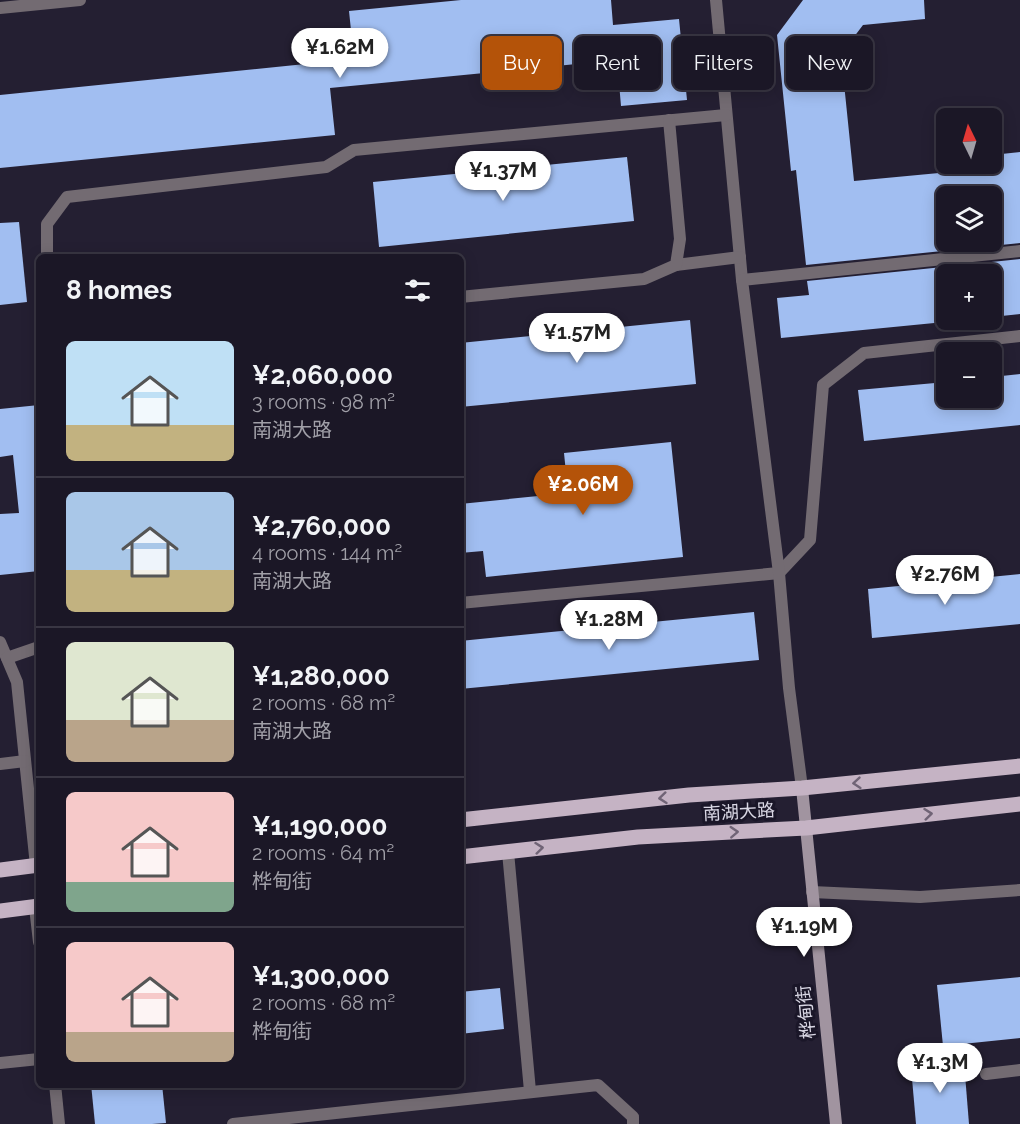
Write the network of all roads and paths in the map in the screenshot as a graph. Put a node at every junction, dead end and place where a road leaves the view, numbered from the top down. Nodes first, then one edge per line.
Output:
1 (81, 0) edge
2 (716, 0) edge
3 (0, 8) edge
4 (726, 115) junction
5 (669, 120) junction
6 (1020, 251) edge
7 (47, 254) edge
8 (740, 257) junction
9 (676, 265) junction
10 (742, 280) junction
11 (464, 297) edge
12 (1020, 336) edge
13 (779, 573) junction
14 (464, 603) edge
15 (0, 642) edge
16 (36, 648) edge
17 (7, 658) junction
18 (25, 761) junction
19 (0, 764) edge
20 (1020, 766) edge
21 (802, 788) junction
22 (1020, 804) edge
23 (464, 820) edge
24 (806, 828) junction
25 (36, 850) edge
26 (508, 852) junction
27 (464, 857) edge
28 (36, 866) edge
29 (0, 870) edge
30 (1020, 890) edge
31 (812, 892) junction
32 (36, 907) edge
33 (0, 910) edge
34 (36, 1059) edge
35 (0, 1063) edge
36 (1020, 1070) edge
37 (986, 1074) dead end
38 (55, 1088) edge
39 (530, 1091) junction
40 (59, 1124) edge
41 (232, 1124) edge
42 (633, 1124) edge
43 (836, 1124) edge

1 - 3 street
2 - 4 street
4 - 5 street
4 - 8 street
5 - 7 street
5 - 9 street
6 - 10 street
8 - 9 street
8 - 10 street
9 - 11 street
10 - 13 street
12 - 13 street
13 - 14 street
13 - 21 street
15 - 17 street
16 - 17 street
17 - 18 street
18 - 19 street
18 - 25 street
20 -> 21 main road, 南湖大路
21 -> 23 main road, 南湖大路
21 - 24 street, 桦甸街
24 -> 22 main road, 南湖大路
26 -> 24 main road, 南湖大路
24 - 31 street, 桦甸街
26 - 27 main road, 南湖大路
26 - 39 street
28 - 29 main road
30 - 31 street
31 - 43 street, 桦甸街
32 - 33 main road
34 - 35 street
36 - 37 street
38 - 40 street
39 - 41 street
39 - 42 street

